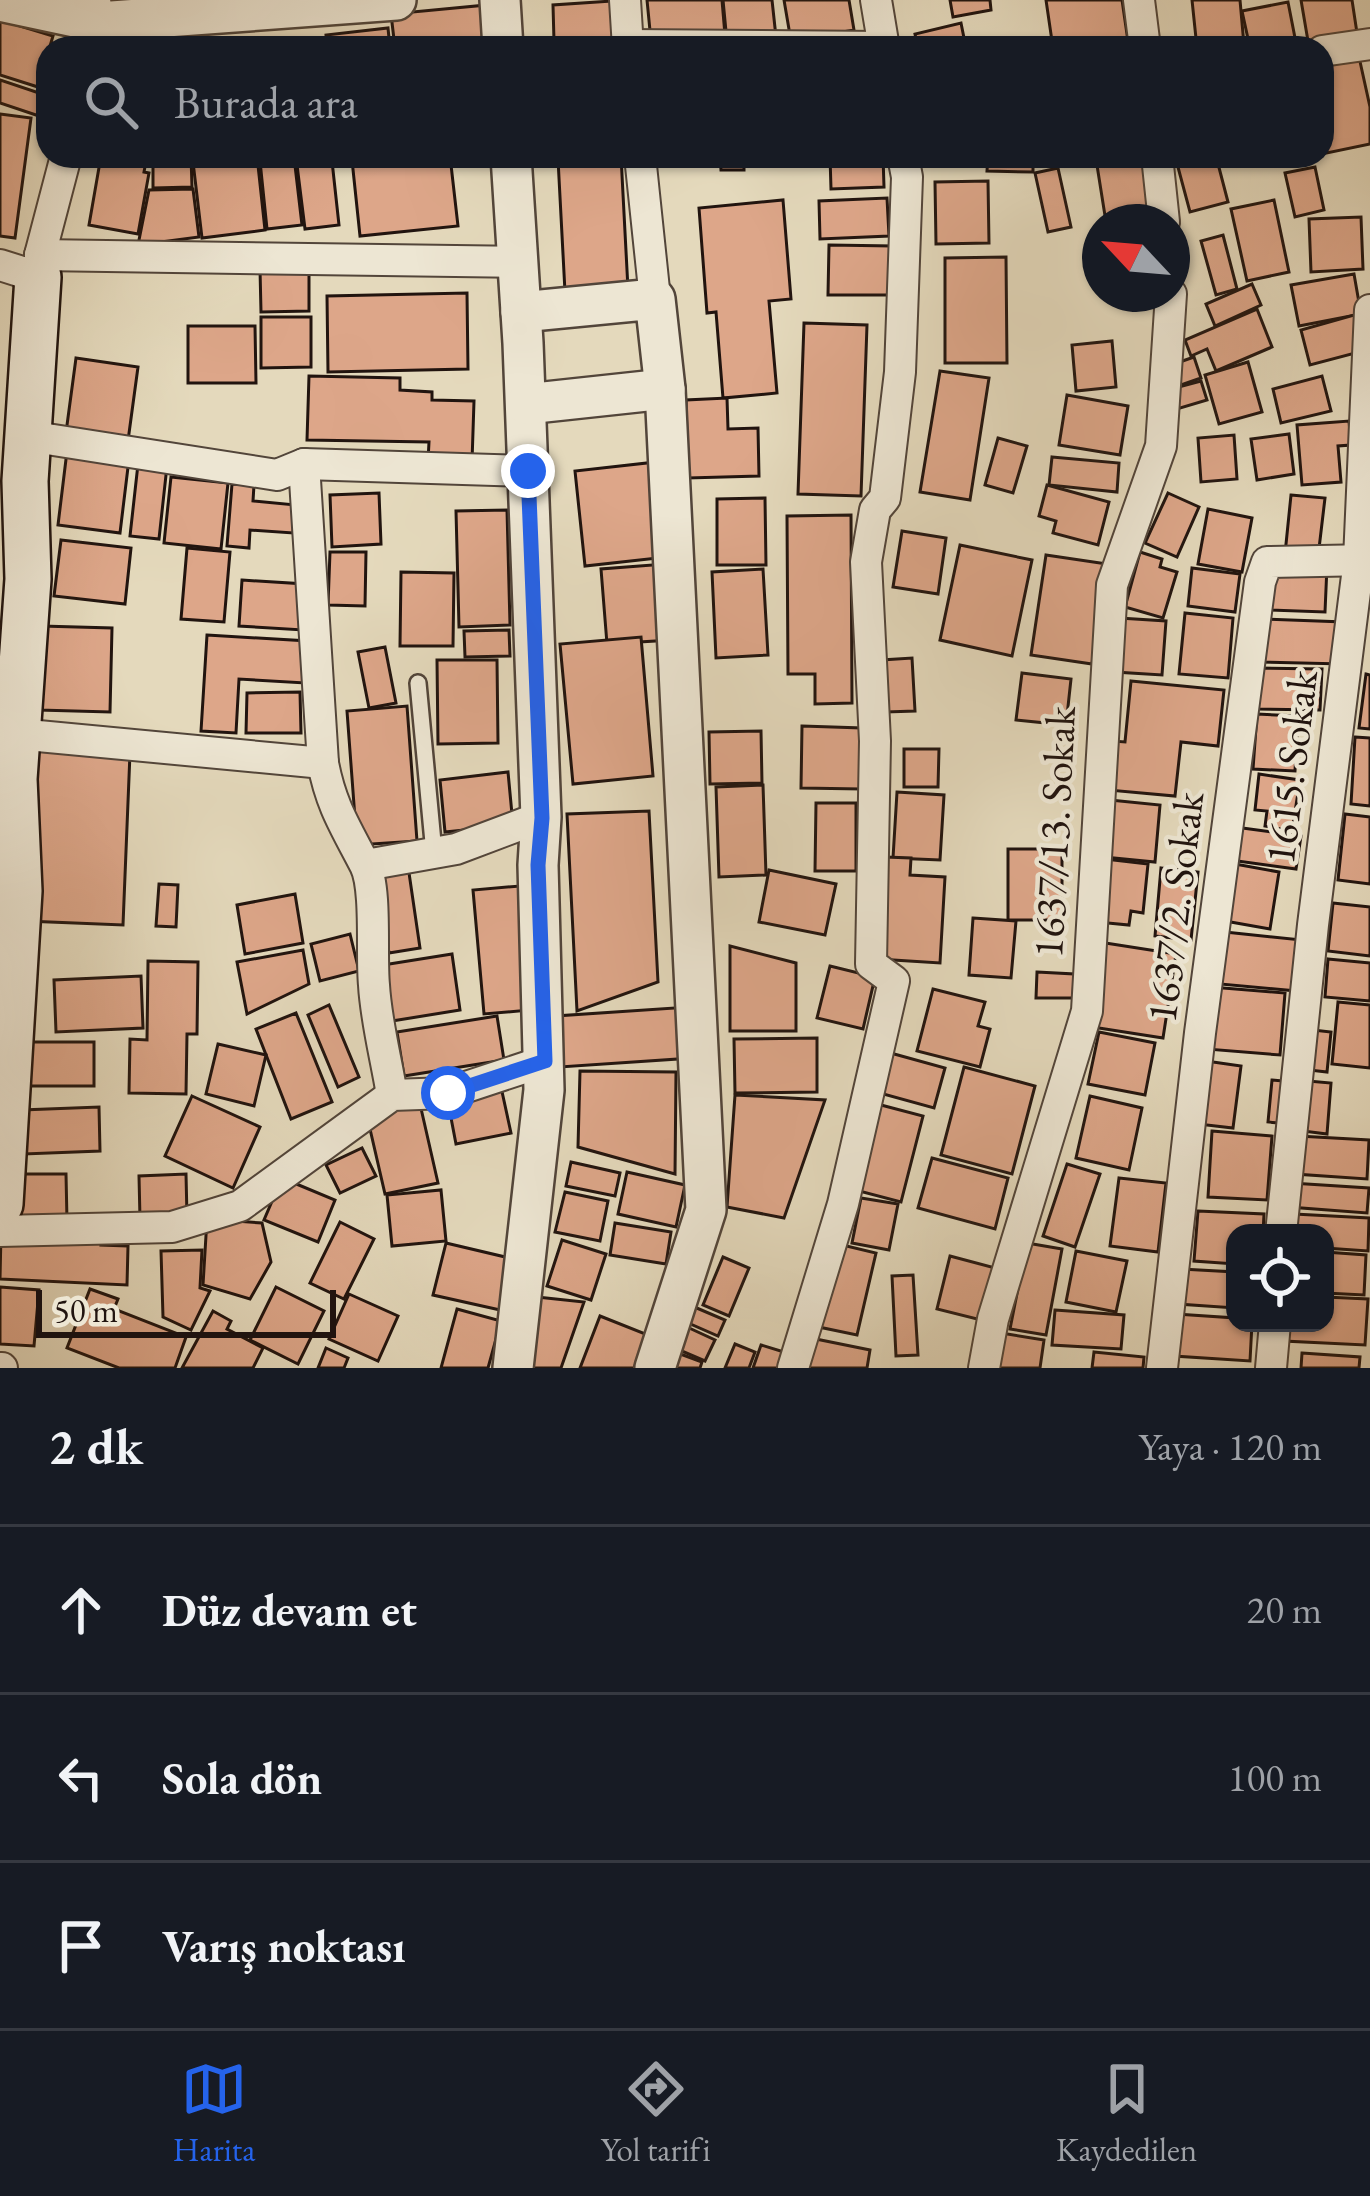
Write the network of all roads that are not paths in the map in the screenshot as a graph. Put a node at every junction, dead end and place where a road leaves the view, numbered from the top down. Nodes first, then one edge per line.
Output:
1 (396, 0) edge
2 (500, 0) edge
3 (625, 0) edge
4 (876, 0) edge
5 (1138, 0) edge
6 (0, 1) edge
7 (96, 23) edge
8 (502, 36) edge
9 (627, 36) edge
10 (882, 36) edge
11 (1143, 36) edge
12 (1370, 44) edge
13 (1334, 49) edge
14 (62, 168) edge
15 (512, 168) edge
16 (641, 168) edge
17 (905, 168) edge
18 (1158, 168) edge
19 (1162, 204) edge
20 (519, 262) junction
21 (26, 266) edge
22 (655, 299) junction
23 (1370, 310) edge
24 (521, 312) junction
25 (1170, 312) edge
26 (665, 389) junction
27 (526, 404) junction
28 (28, 436) junction
29 (304, 464) junction
30 (528, 471) junction
31 (1364, 560) edge
32 (418, 683) dead end
33 (17, 734) junction
34 (323, 764) junction
35 (542, 818) junction
36 (434, 853) junction
37 (366, 866) junction
38 (9, 893) edge
39 (545, 1061) junction
40 (392, 1095) junction
41 (0, 1204) edge
42 (1283, 1224) edge
43 (0, 1231) edge
44 (1274, 1332) edge
45 (513, 1368) edge
46 (655, 1368) edge
47 (793, 1368) edge
48 (984, 1368) edge
49 (1162, 1368) edge
50 (1271, 1368) edge

1 - 7 street
2 - 8 street
3 - 9 street
4 - 10 street
5 - 11 street
6 - 7 street
12 - 13 street
14 - 21 street
15 - 20 street
16 - 22 street
17 - 47 street
18 - 19 street
20 - 21 street
20 - 24 street
21 - 28 main road
22 - 24 street
22 - 26 street
23 - 31 street, 1615. Sokak
24 - 27 street
25 - 48 street, 1637/13. Sokak
26 - 27 street
26 - 46 street
27 - 30 street
28 - 29 street
28 - 33 main road
29 - 30 street
29 - 34 street
30 - 35 street
31 - 42 street, 1615. Sokak
31 - 49 street, 1637/2. Sokak
32 - 36 lane
33 - 34 street
33 - 38 main road
34 - 37 street
35 - 36 street
35 - 39 street
36 - 37 street
37 - 40 street
38 - 41 main road
39 - 40 street
39 - 45 street
40 - 43 street
44 - 50 street

